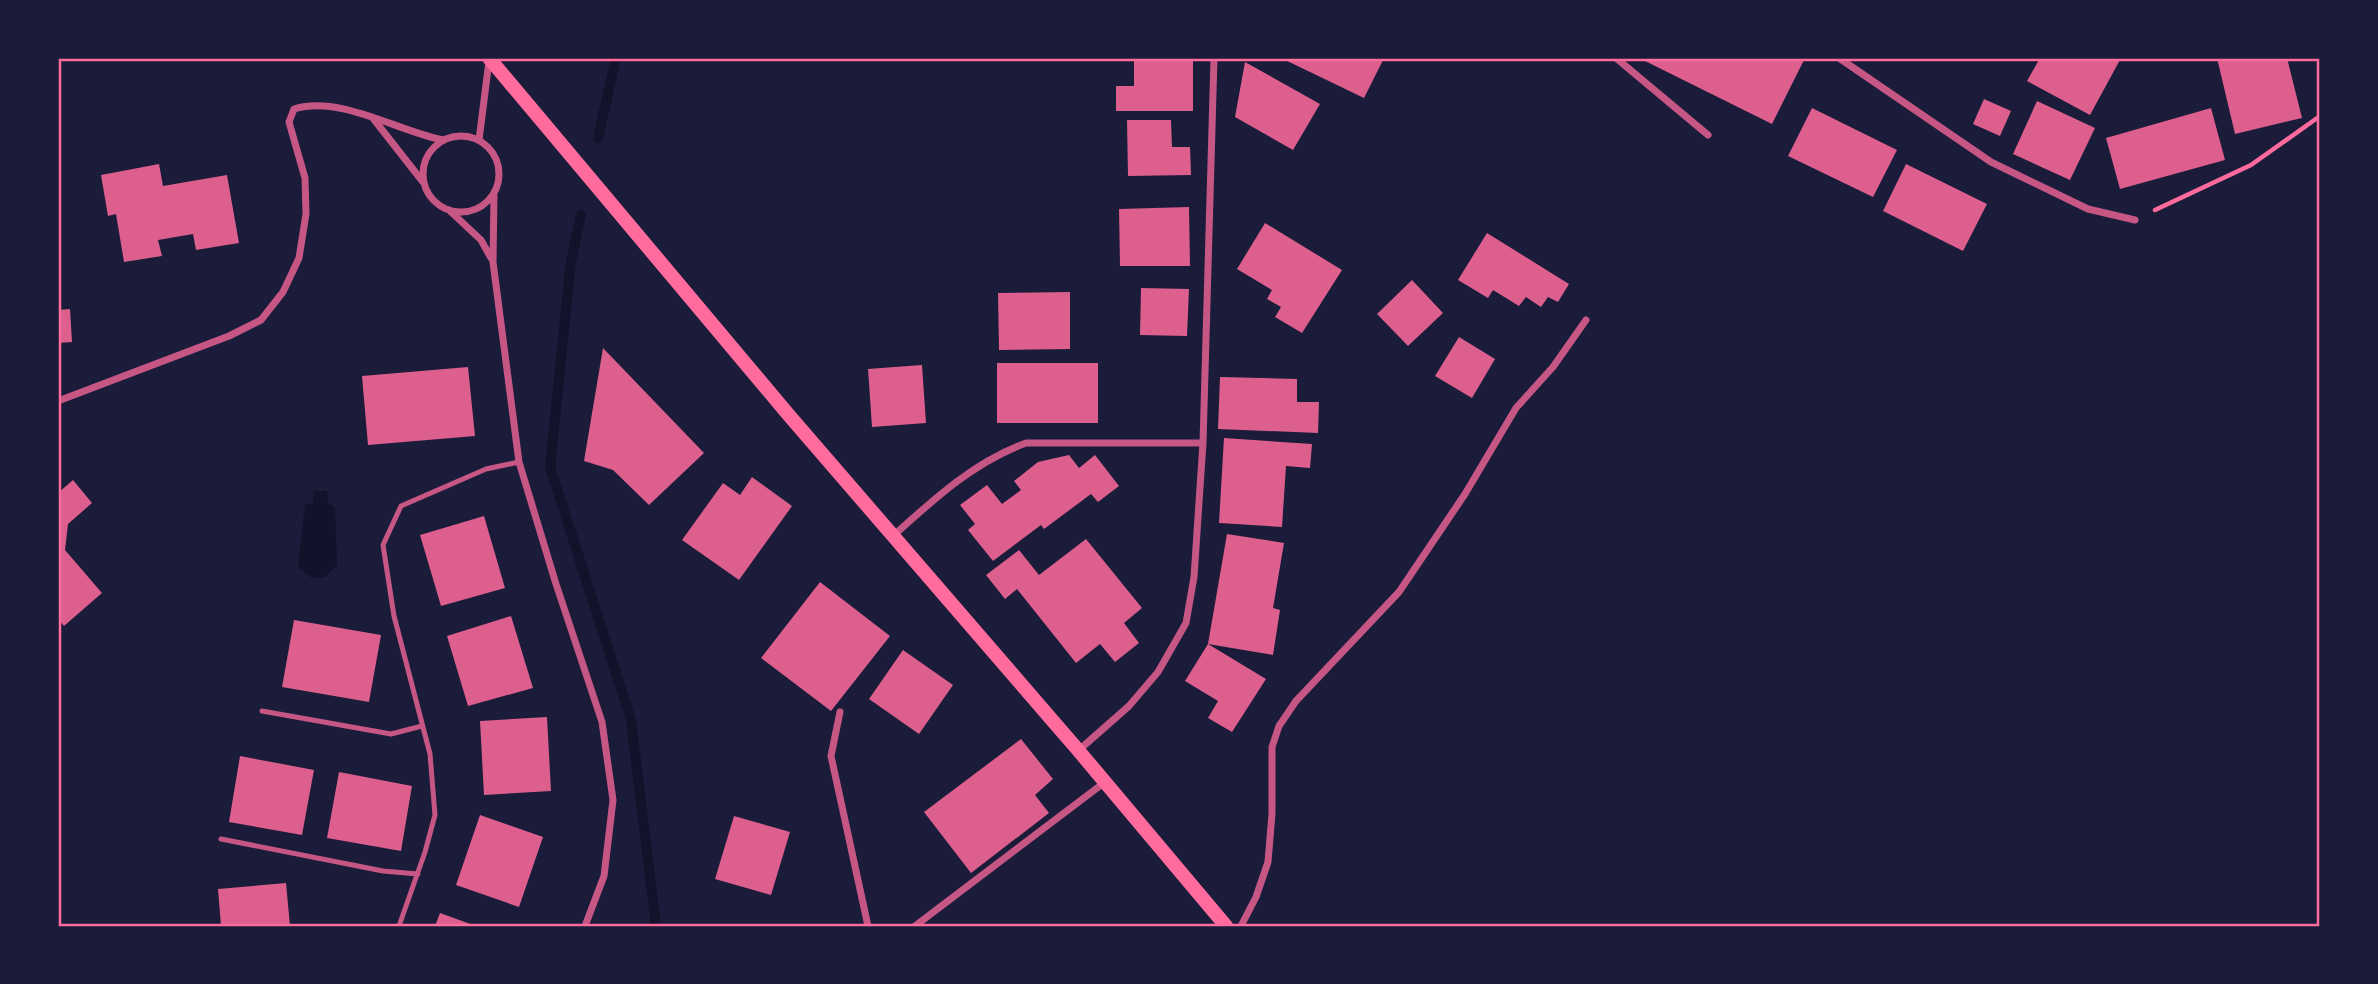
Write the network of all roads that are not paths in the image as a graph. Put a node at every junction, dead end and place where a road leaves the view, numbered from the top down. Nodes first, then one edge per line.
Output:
1 (489, 58) edge
2 (1214, 58) edge
3 (1616, 58) edge
4 (1839, 58) edge
5 (372, 117) junction
6 (1708, 135) dead end
7 (443, 140) junction
8 (479, 140) junction
9 (424, 183) junction
10 (494, 195) junction
11 (449, 210) junction
12 (2136, 220) road end
13 (493, 262) junction
14 (1586, 320) dead end
15 (58, 401) edge
16 (1203, 443) junction
17 (519, 462) junction
18 (893, 536) junction
19 (261, 711) dead end
20 (840, 712) dead end
21 (422, 726) junction
22 (1078, 750) junction
23 (1105, 782) junction
24 (221, 839) dead end
25 (418, 874) junction
26 (399, 926) edge
27 (585, 926) edge
28 (868, 926) edge
29 (915, 926) edge
30 (1226, 926) edge
31 (1241, 926) edge

1 - 8 street
1 - 18 main road
2 - 16 street
3 - 6 street
4 - 12 street
5 - 7 street
5 - 9 street
5 - 15 street
7 - 8 street
7 - 9 street
8 - 10 street
9 - 11 street
10 - 11 street
10 - 13 street
11 - 13 street
13 - 17 street
14 - 31 street
16 - 18 street
16 - 22 street
17 - 21 lane
17 - 27 street
18 - 22 main road
19 - 21 lane
20 - 28 street
21 - 25 lane
22 - 23 main road
23 - 29 street
23 - 30 main road
24 - 25 lane
25 - 26 lane

